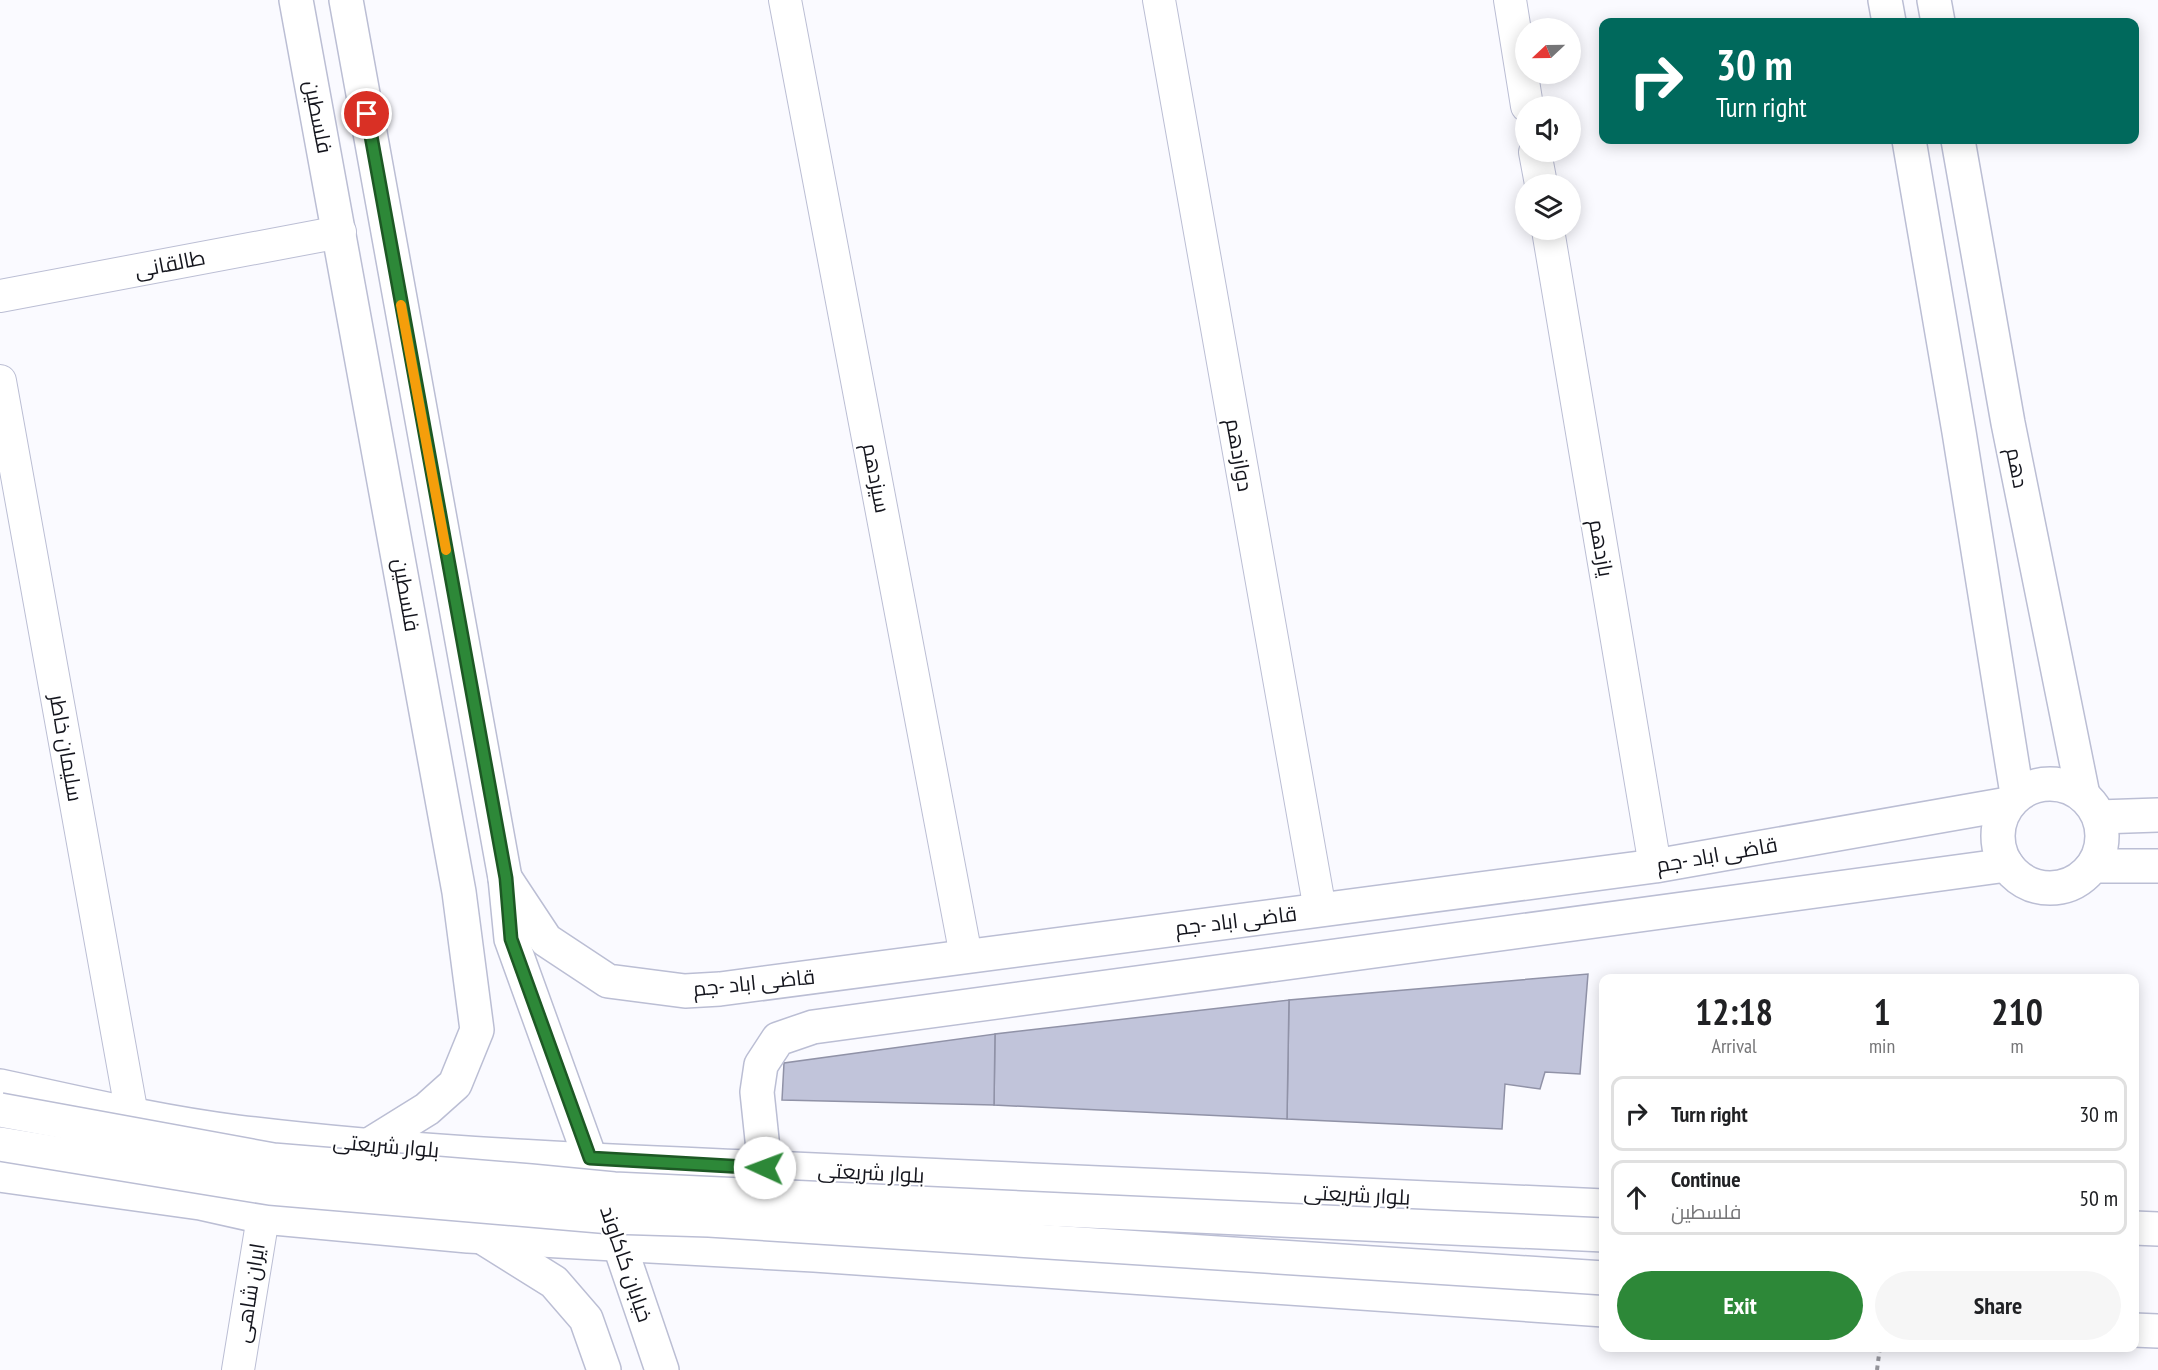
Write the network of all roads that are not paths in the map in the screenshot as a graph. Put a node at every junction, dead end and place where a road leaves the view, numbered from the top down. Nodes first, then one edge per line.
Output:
1 (296, 0) edge
2 (346, 0) edge
3 (785, 0) edge
4 (1159, 0) edge
5 (1510, 0) edge
6 (1885, 0) edge
7 (1934, 0) edge
8 (1888, 18) edge
9 (1937, 18) edge
10 (1525, 96) edge
11 (1910, 144) edge
12 (1959, 144) edge
13 (340, 232) junction
14 (1550, 240) edge
15 (0, 296) edge
16 (404, 320) junction
17 (357, 329) junction
18 (0, 381) edge
19 (2008, 423) junction
20 (1959, 432) junction
21 (2012, 799) junction
22 (2091, 806) junction
23 (2158, 815) edge
24 (2007, 865) junction
25 (1655, 866) junction
26 (2093, 866) junction
27 (2158, 866) edge
28 (506, 878) junction
29 (1320, 910) junction
30 (966, 956) junction
31 (0, 1086) edge
32 (0, 1110) edge
33 (132, 1115) junction
34 (237, 1132) junction
35 (0, 1144) edge
36 (365, 1145) junction
37 (590, 1158) junction
38 (754, 1168) junction
39 (825, 1171) junction
40 (0, 1175) edge
41 (200, 1203) junction
42 (1599, 1206) edge
43 (263, 1216) junction
44 (349, 1224) junction
45 (2139, 1228) edge
46 (2158, 1229) edge
47 (1599, 1235) edge
48 (482, 1237) junction
49 (619, 1244) junction
50 (742, 1252) junction
51 (814, 1255) junction
52 (1599, 1278) edge
53 (1599, 1310) edge
54 (2139, 1330) edge
55 (2158, 1331) edge
56 (238, 1370) edge
57 (604, 1370) edge
58 (662, 1370) edge

1 - 13 main road, فلسطین
2 - 16 main road
3 - 30 street, سیزدهم
4 - 29 street, دوازدهم
5 - 10 street
6 - 8 main road
7 - 9 main road
11 - 20 main road
12 - 19 main road, دهم
13 - 15 street, طالقانی
13 - 17 main road, فلسطین
14 - 25 street, یازدهم
16 - 17 main road
16 - 28 main road
17 - 36 main road, فلسطین
18 - 33 street, سلیمان خاطر
19 - 20 main road
19 - 22 main road, دهم
20 - 21 main road
21 - 22 main road
21 - 24 main road
21 - 25 main road, قاضی اباد -جم
22 - 23 main road
22 - 26 main road
24 - 26 main road
24 - 38 main road
25 - 29 main road, قاضی اباد -جم
26 - 27 main road
28 - 30 main road, قاضی اباد -جم
28 - 37 main road, خیابان کاکاوند
29 - 30 main road, قاضی اباد -جم
31 - 33 main road, بلوار شریعتی
32 - 47 main road, bridge
33 - 34 main road, بلوار شریعتی
34 - 36 main road, بلوار شریعتی
34 - 41 main road
35 - 52 main road, bridge
36 - 37 main road, بلوار شریعتی
36 - 44 main road, فلسطین
37 - 38 main road, بلوار شریعتی
37 - 49 main road, خیابان کاکاوند
38 - 39 main road, بلوار شریعتی
38 - 50 main road
39 - 42 main road, بلوار شریعتی
39 - 51 main road
40 - 41 main road
41 - 43 main road
43 - 44 main road
43 - 56 street, ایران شاهی
44 - 48 main road
45 - 46 main road
48 - 49 main road
48 - 57 main road
49 - 50 main road
49 - 58 main road, خیابان کاکاوند
50 - 51 main road
51 - 53 main road
54 - 55 main road

